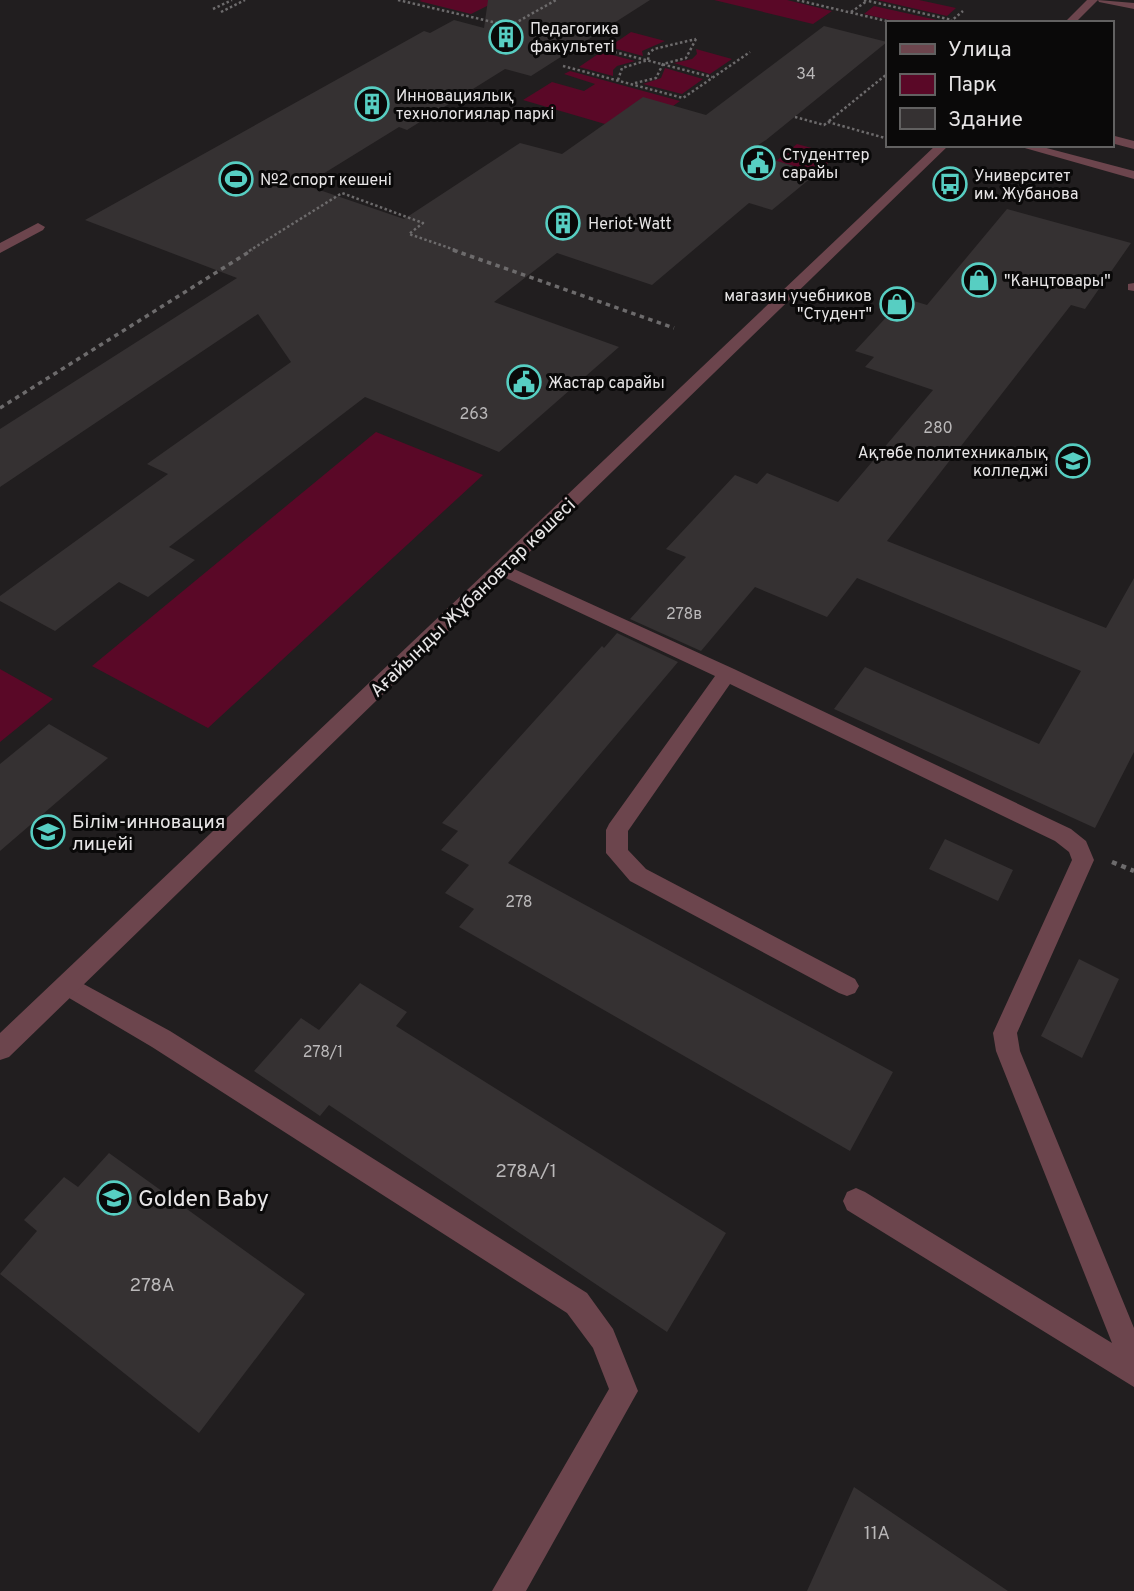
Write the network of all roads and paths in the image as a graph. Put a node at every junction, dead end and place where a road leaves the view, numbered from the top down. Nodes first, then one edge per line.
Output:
1 (232, 0) edge
2 (245, 0) edge
3 (398, 0) edge
4 (414, 0) edge
5 (556, 0) edge
6 (797, 0) edge
7 (866, 0) edge
8 (1093, 0) edge
9 (1103, 0) edge
10 (409, 2) junction
11 (1134, 6) edge
12 (213, 9) dead end
13 (221, 12) dead end
14 (850, 12) junction
15 (963, 12) dead end
16 (887, 21) edge
17 (947, 21) edge
18 (952, 21) edge
19 (1071, 21) edge
20 (595, 47) dead end
21 (750, 52) dead end
22 (648, 60) junction
23 (663, 64) junction
24 (563, 66) dead end
25 (886, 75) edge
26 (713, 77) junction
27 (618, 80) junction
28 (631, 84) junction
29 (795, 117) dead end
30 (828, 122) junction
31 (885, 138) dead end
32 (1113, 140) edge
33 (1134, 145) edge
34 (941, 147) edge
35 (1028, 147) edge
36 (1134, 174) edge
37 (38, 227) dead end
38 (0, 250) edge
39 (674, 328) dead end
40 (0, 408) edge
41 (501, 569) junction
42 (727, 674) junction
43 (67, 985) junction
44 (847, 986) dead end
45 (0, 1049) edge
46 (856, 1201) dead end
47 (1134, 1363) edge
48 (1134, 1373) edge
49 (508, 1591) edge

1 - 12 path
2 - 13 path
3 - 10 path
4 - 10 path
5 - 10 path
6 - 14 path
7 - 14 path
7 - 17 path
8 - 19 street
9 - 11 street
14 - 16 path
15 - 18 path
20 - 22 path
21 - 26 path
22 - 23 path
22 - 23 path
22 - 27 path
23 - 26 path
23 - 28 path
24 - 27 path
25 - 30 path
26 - 28 path
27 - 28 path
29 - 30 path
30 - 31 path
32 - 33 street
34 - 41 street, Ағайынды Жұбановтар көшесі
35 - 36 street
37 - 38 street
39 - 40 path
41 - 42 street
41 - 43 street, Ағайынды Жұбановтар көшесі
42 - 44 street
42 - 47 street
43 - 45 street, Ағайынды Жұбановтар көшесі
43 - 49 street
46 - 48 street

